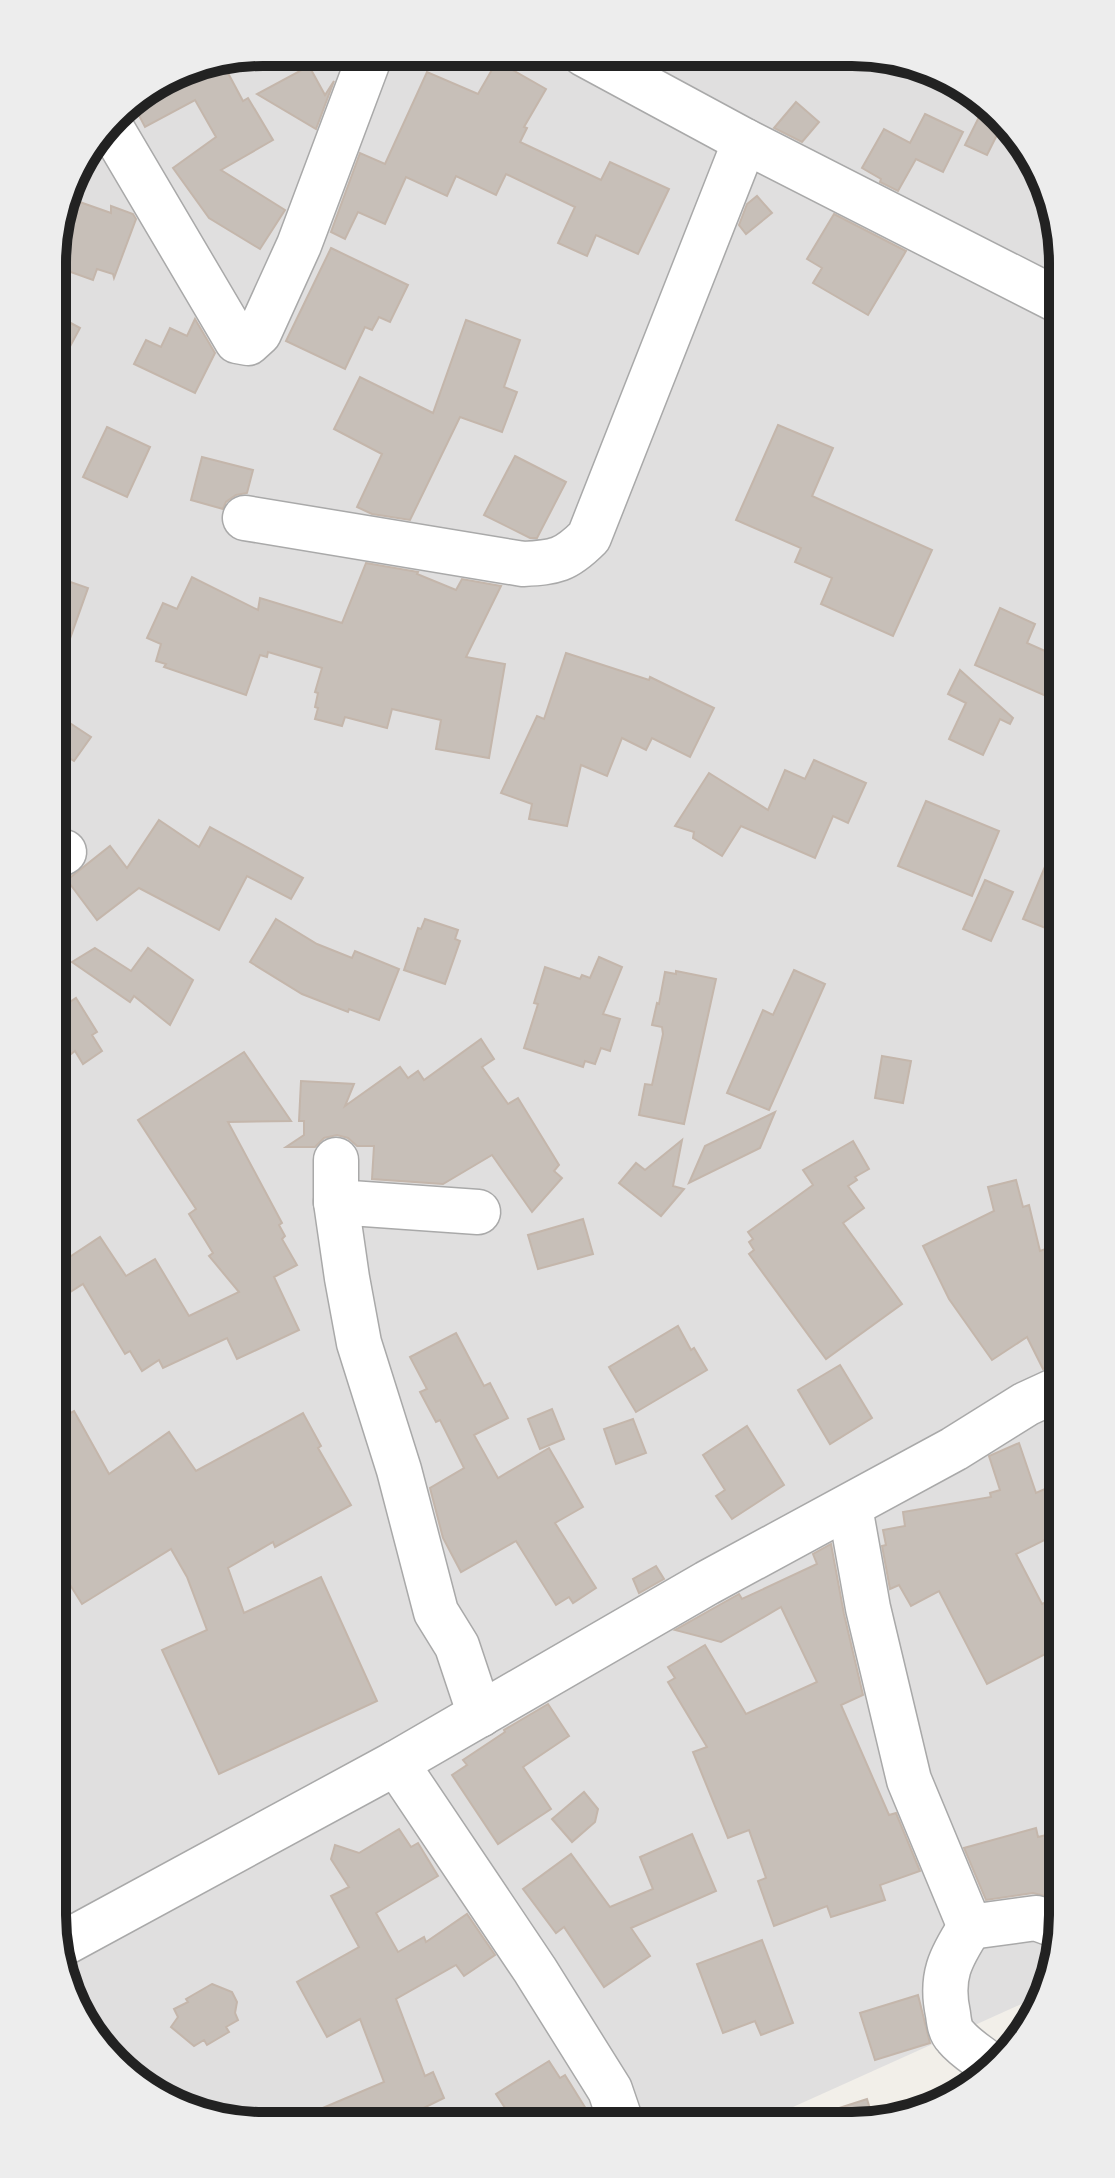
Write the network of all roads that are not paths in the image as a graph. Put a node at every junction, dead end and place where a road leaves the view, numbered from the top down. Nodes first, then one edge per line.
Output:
1 (366, 66) edge
2 (606, 66) edge
3 (115, 133) edge
4 (745, 141) junction
5 (1049, 296) edge
6 (245, 518) dead end
7 (478, 1212) dead end
8 (1049, 1393) edge
9 (850, 1507) junction
10 (480, 1715) junction
11 (396, 1763) junction
12 (1049, 1923) edge
13 (970, 1927) junction
14 (68, 1941) edge
15 (984, 2061) edge
16 (618, 2112) edge

1 - 3 street
2 - 4 street
4 - 5 street
4 - 6 street
7 - 10 street
8 - 9 street
9 - 10 street
9 - 13 street
10 - 11 street
11 - 14 street
11 - 16 street
12 - 13 street
13 - 15 street

